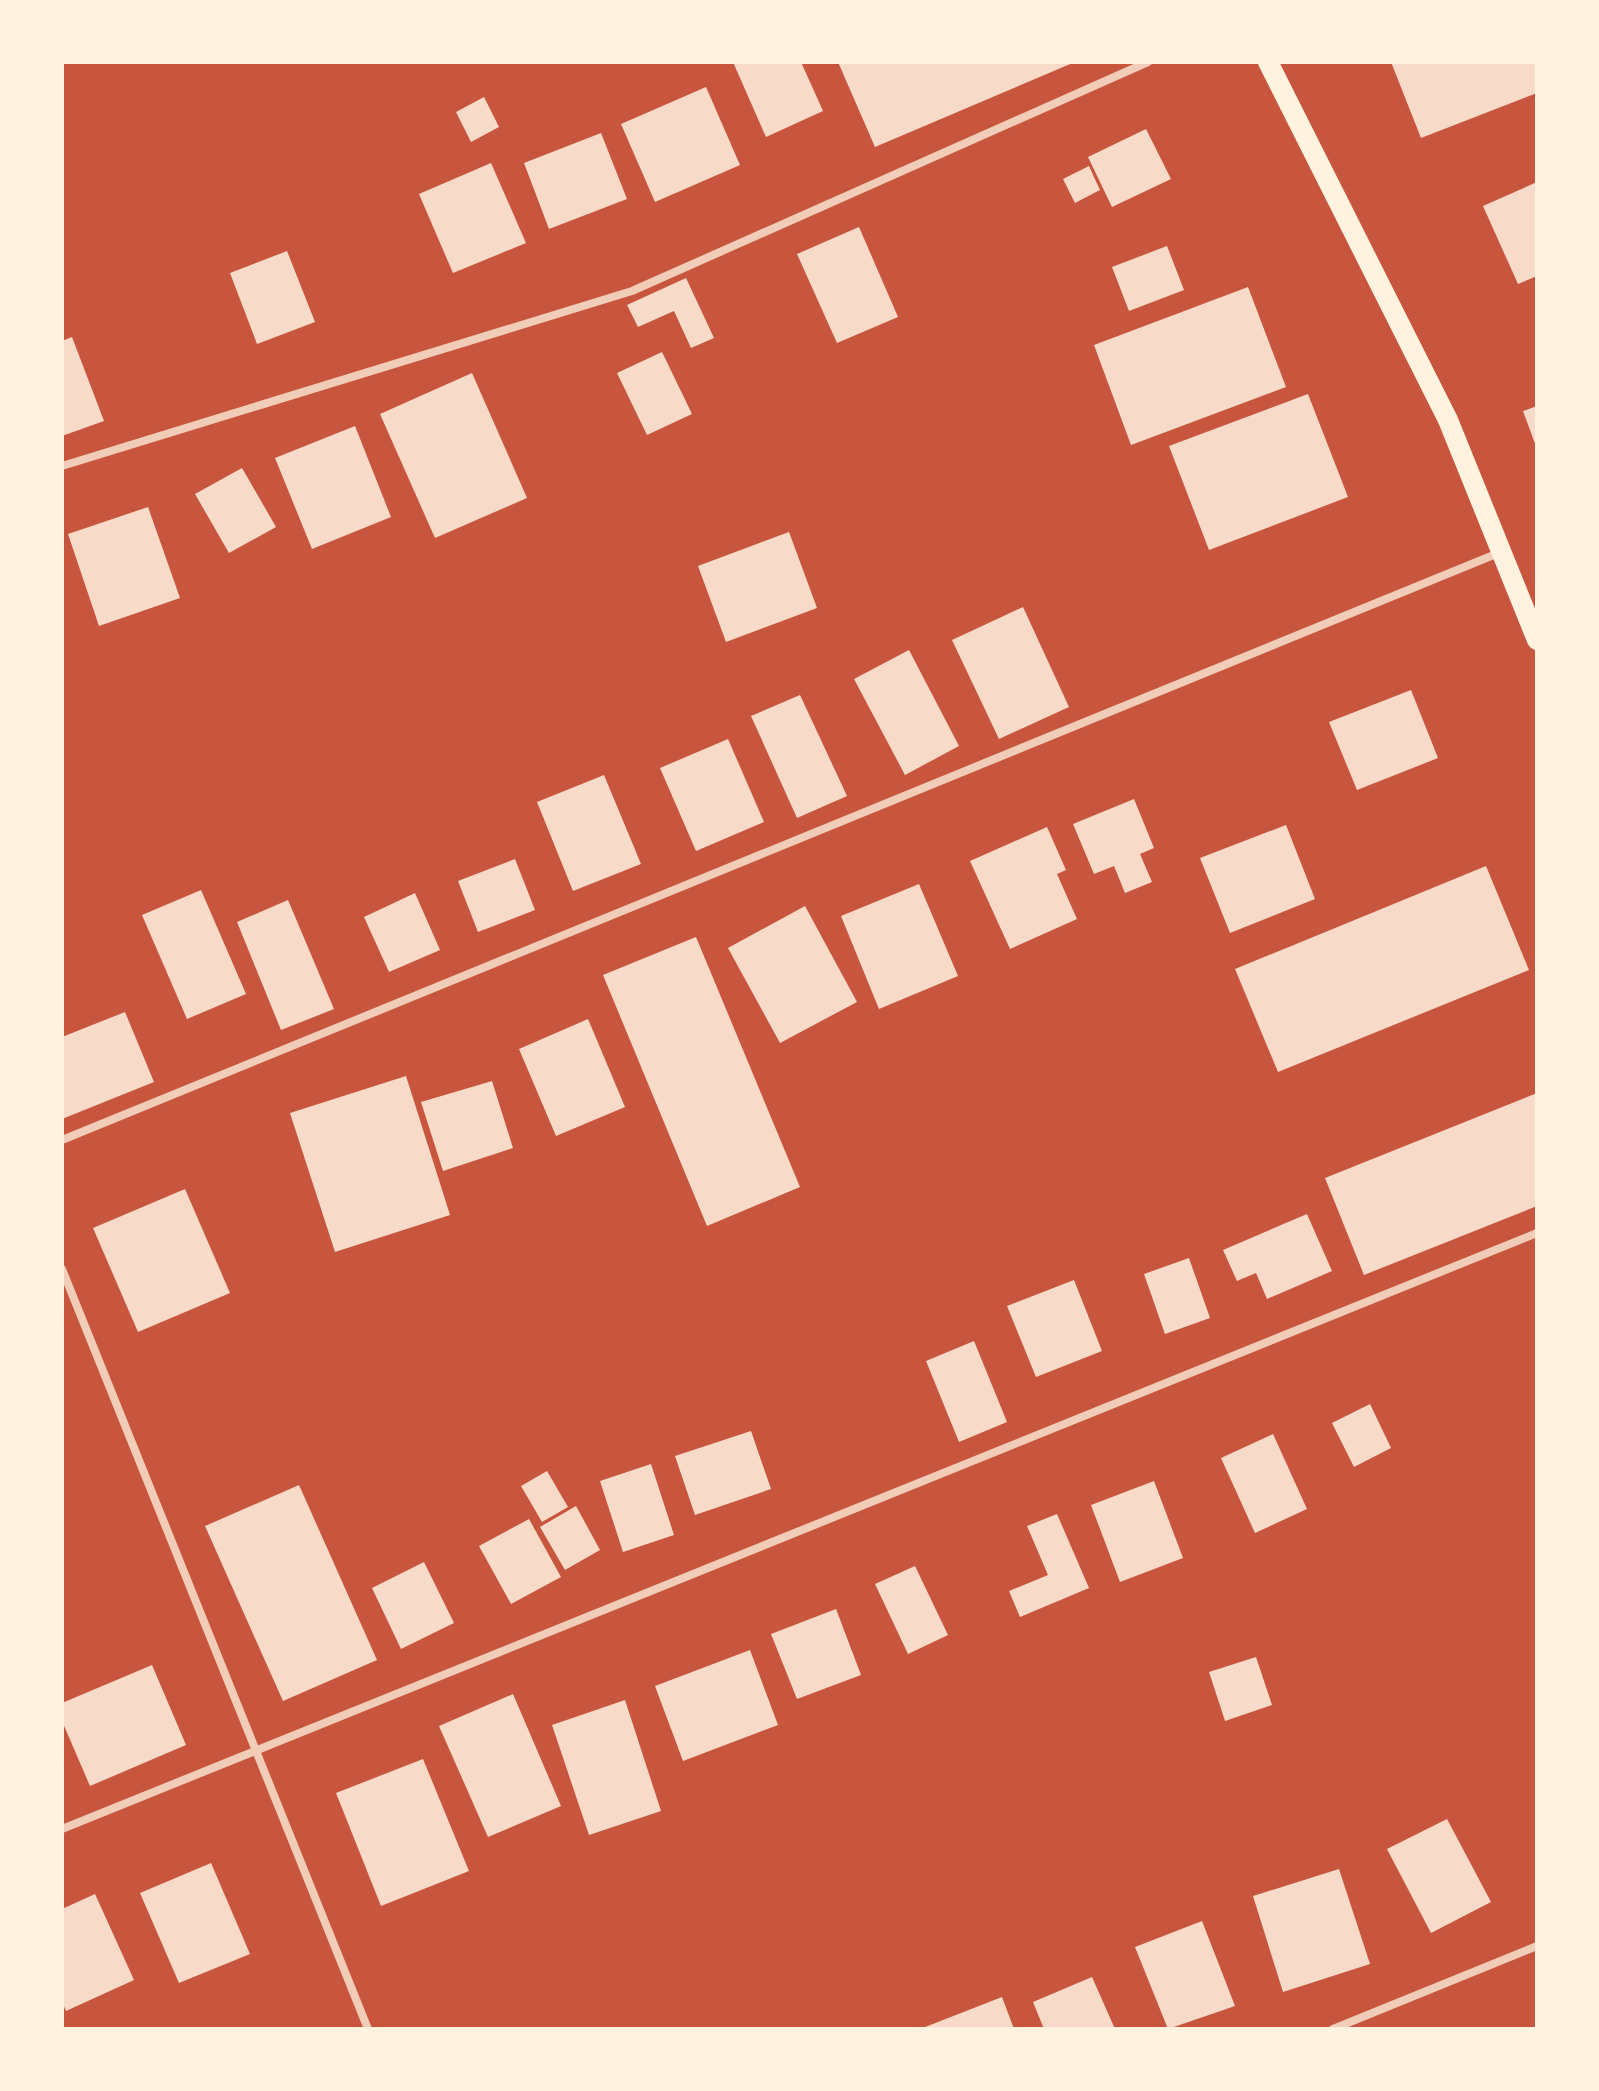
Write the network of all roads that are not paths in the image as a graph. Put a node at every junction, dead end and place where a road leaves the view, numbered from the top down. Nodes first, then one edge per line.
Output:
1 (1148, 62) edge
2 (1268, 62) edge
3 (62, 466) edge
4 (1501, 552) junction
5 (1537, 640) edge
6 (62, 1140) edge
7 (1537, 1233) edge
8 (62, 1269) edge
9 (257, 1750) junction
10 (62, 1829) edge
11 (1537, 1946) edge
12 (368, 2029) edge
13 (1333, 2029) edge

1 - 3 street
2 - 4 main road
4 - 5 main road
4 - 6 street
7 - 9 street
8 - 9 street
9 - 10 street
9 - 12 street
11 - 13 street

